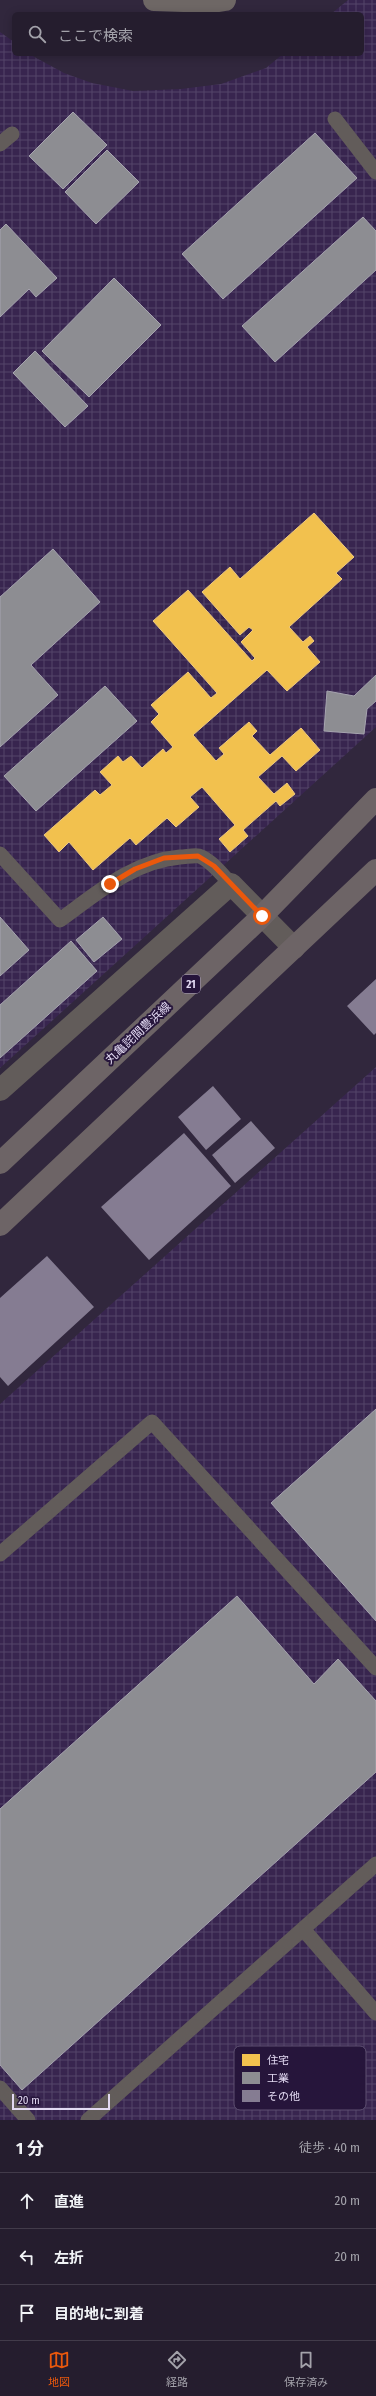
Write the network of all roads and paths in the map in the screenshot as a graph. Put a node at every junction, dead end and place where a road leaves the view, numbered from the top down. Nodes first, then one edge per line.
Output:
1 (154, 0) edge
2 (225, 0) edge
3 (335, 119) dead end
4 (12, 134) dead end
5 (0, 144) edge
6 (376, 172) edge
7 (376, 799) edge
8 (0, 854) edge
9 (376, 870) edge
10 (231, 884) junction
11 (262, 916) junction
12 (294, 948) junction
13 (0, 1090) edge
14 (0, 1163) edge
15 (0, 1225) edge
16 (0, 1554) edge
17 (376, 1668) edge
18 (376, 1864) edge
19 (303, 1929) junction
20 (376, 2013) edge
21 (0, 2088) edge
22 (28, 2120) edge
23 (88, 2120) edge

1 - 2 street
3 - 6 lane
4 - 5 lane
7 - 11 main road, 丸亀詫間豊浜線 / 21
8 - 10 lane
9 - 12 main road
10 - 11 street
10 - 13 street
11 - 12 street
11 - 14 main road, 丸亀詫間豊浜線 / 21
12 - 15 main road
16 - 17 lane
18 - 19 lane
19 - 20 lane
19 - 23 lane
21 - 22 lane

